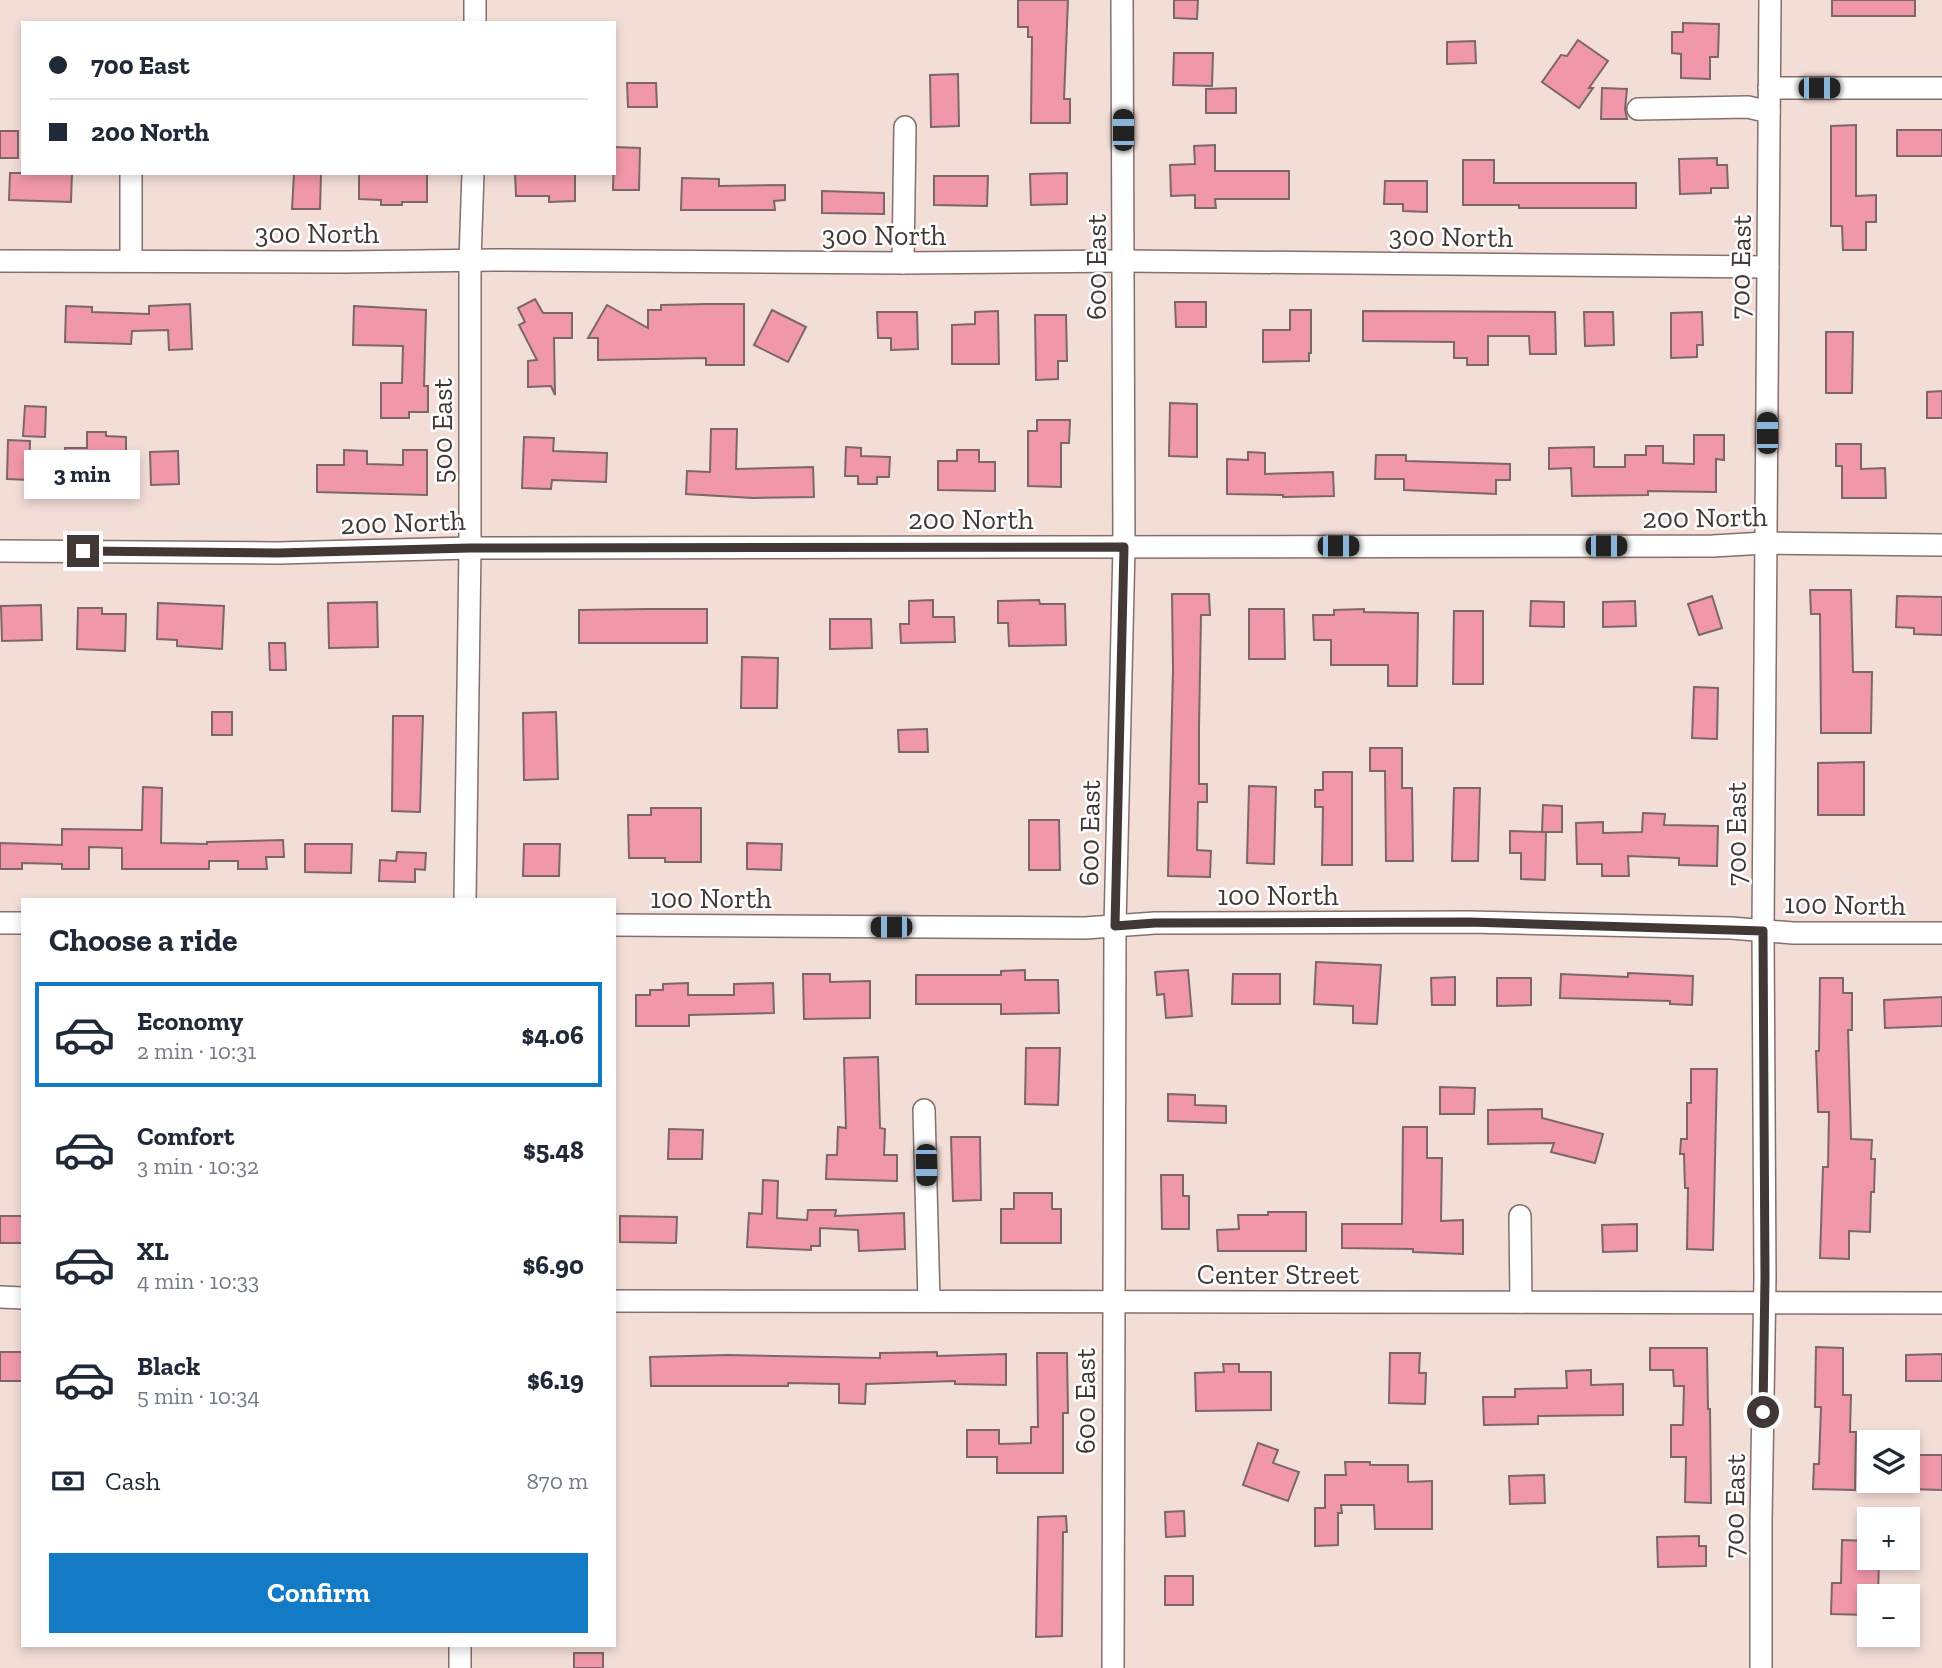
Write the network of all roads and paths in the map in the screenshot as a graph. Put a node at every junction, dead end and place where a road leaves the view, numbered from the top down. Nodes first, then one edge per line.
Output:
1 (475, 0) edge
2 (1122, 0) edge
3 (1770, 0) edge
4 (475, 21) edge
5 (1942, 88) edge
6 (1769, 89) junction
7 (1638, 109) dead end
8 (1769, 112) junction
9 (905, 127) dead end
10 (131, 175) edge
11 (473, 175) edge
12 (470, 260) junction
13 (0, 261) edge
14 (131, 261) junction
15 (1124, 261) junction
16 (903, 263) junction
17 (1768, 267) junction
18 (1765, 543) junction
19 (1942, 545) edge
20 (1124, 547) junction
21 (470, 548) junction
22 (0, 551) edge
23 (465, 898) edge
24 (0, 923) edge
25 (21, 923) edge
26 (616, 925) edge
27 (1115, 926) junction
28 (1763, 931) junction
29 (1942, 933) edge
30 (924, 1110) dead end
31 (1520, 1216) dead end
32 (0, 1297) edge
33 (21, 1297) edge
34 (616, 1301) edge
35 (929, 1301) junction
36 (1113, 1302) junction
37 (1521, 1302) junction
38 (1765, 1303) junction
39 (1942, 1303) edge
40 (460, 1647) edge
41 (460, 1668) edge
42 (1114, 1668) edge
43 (1761, 1668) edge

1 - 4 street
2 - 15 street, 600 East
3 - 6 street, 700 East
5 - 6 street
6 - 8 street, 700 East
7 - 8 street
8 - 17 street, 700 East
9 - 16 street
10 - 14 street
11 - 12 street, 500 East
12 - 14 street, 300 North
12 - 16 street, 300 North
12 - 21 street, 500 East
13 - 14 street, 300 North
15 - 16 street, 300 North
15 - 17 street, 300 North
15 - 20 street, 600 East
17 - 18 street, 700 East
18 - 19 street, 200 North
18 - 20 street, 200 North
18 - 28 street, 700 East
20 - 21 street, 200 North
20 - 27 street, 600 East
21 - 22 street, 200 North
21 - 23 street, 500 East
24 - 25 street
26 - 27 street, 100 North
27 - 28 street, 100 North
27 - 36 street, 600 East
28 - 29 street, 100 North
28 - 38 street, 700 East
30 - 35 street
31 - 37 street
32 - 33 street
34 - 35 street, Center Street
35 - 36 street, Center Street
36 - 37 street, Center Street
36 - 42 street, 600 East
37 - 38 street, Center Street
38 - 39 street, Center Street
38 - 43 street, 700 East
40 - 41 street

